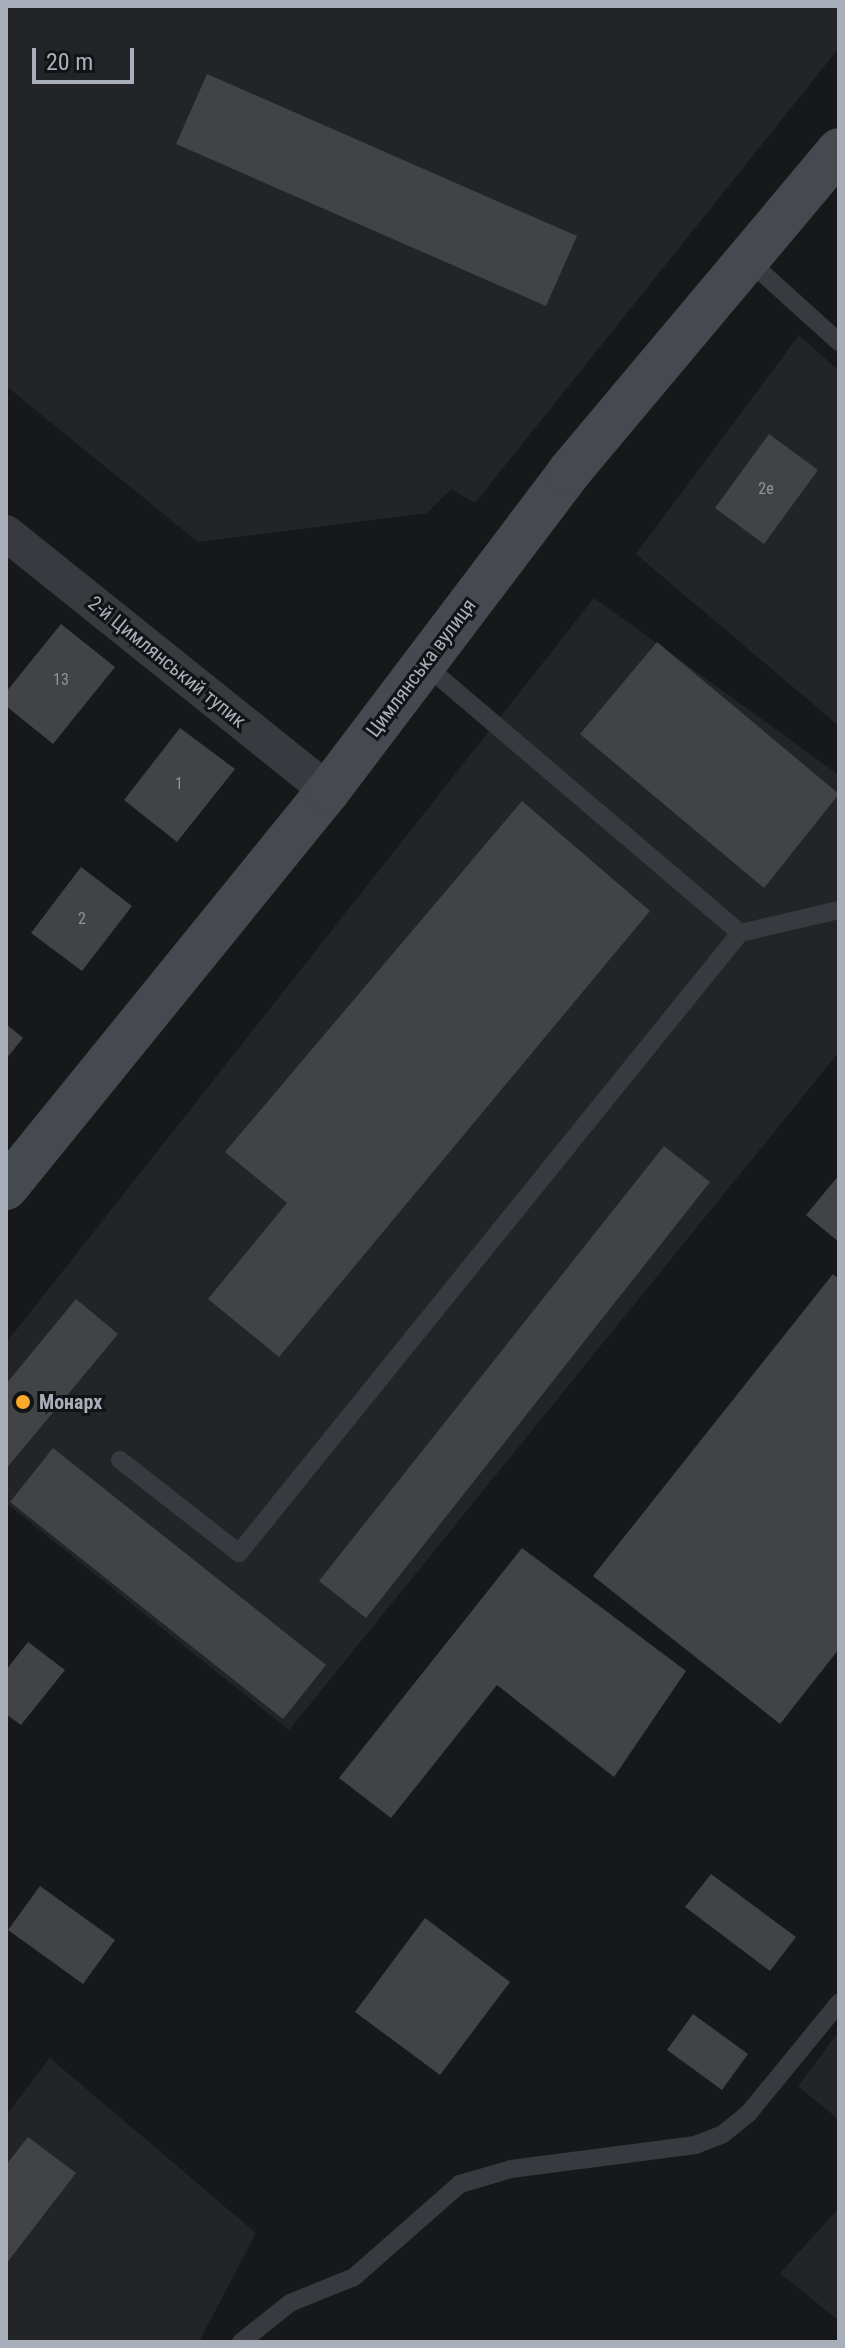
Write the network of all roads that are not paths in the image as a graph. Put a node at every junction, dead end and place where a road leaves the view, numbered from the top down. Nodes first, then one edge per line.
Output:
1 (839, 150) edge
2 (747, 259) junction
3 (839, 342) edge
4 (6, 533) edge
5 (424, 664) junction
6 (328, 791) junction
7 (839, 910) edge
8 (740, 933) junction
9 (6, 1188) edge
10 (120, 1460) dead end
11 (839, 2003) edge
12 (241, 2342) edge

1 - 2 street, Цимлянська вулиця
2 - 3 lane
2 - 5 street, Цимлянська вулиця
4 - 6 street, 2-й Цимлянський тупик
5 - 6 street, Цимлянська вулиця
5 - 8 lane
6 - 9 street, Цимлянська вулиця
7 - 8 lane
8 - 10 lane
11 - 12 lane

